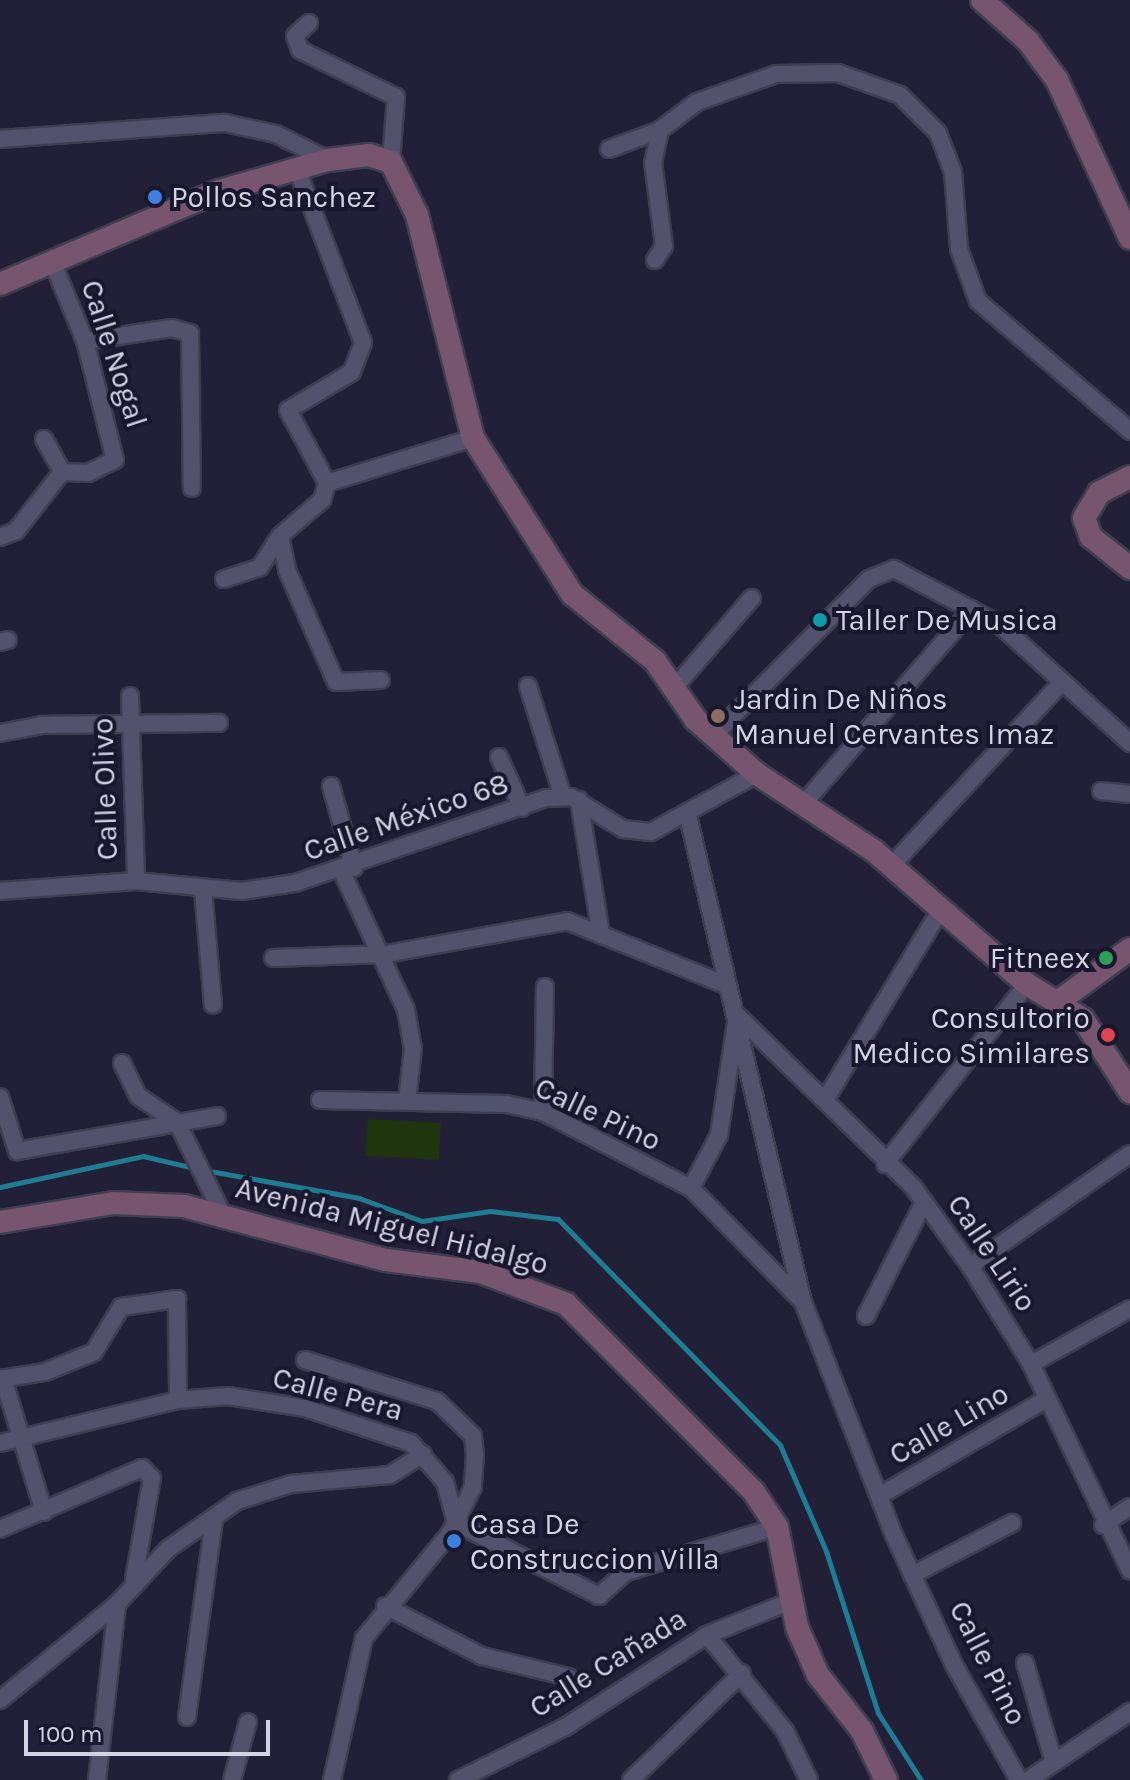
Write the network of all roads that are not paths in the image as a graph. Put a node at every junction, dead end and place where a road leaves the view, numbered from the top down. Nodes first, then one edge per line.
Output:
1 (982, 0) edge
2 (309, 23) dead end
3 (660, 130) junction
4 (0, 139) edge
5 (609, 149) dead end
6 (328, 160) junction
7 (391, 162) junction
8 (297, 169) junction
9 (1130, 238) edge
10 (655, 260) dead end
11 (52, 261) junction
12 (0, 284) edge
13 (85, 341) junction
14 (1130, 431) edge
15 (473, 438) junction
16 (44, 439) dead end
17 (62, 472) junction
18 (1130, 477) edge
19 (327, 483) junction
20 (192, 488) dead end
21 (280, 536) junction
22 (0, 537) edge
23 (1130, 568) edge
24 (224, 579) dead end
25 (752, 598) dead end
26 (972, 609) junction
27 (381, 680) dead end
28 (1061, 683) junction
29 (528, 686) dead end
30 (674, 688) junction
31 (130, 696) dead end
32 (219, 723) dead end
33 (128, 727) junction
34 (0, 733) edge
35 (713, 736) junction
36 (1130, 743) edge
37 (499, 757) dead end
38 (757, 774) junction
39 (331, 786) dead end
40 (1101, 791) dead end
41 (1130, 794) edge
42 (571, 799) junction
43 (805, 802) junction
44 (522, 808) junction
45 (688, 816) junction
46 (892, 865) junction
47 (348, 870) junction
48 (136, 881) junction
49 (203, 889) junction
50 (0, 891) edge
51 (940, 911) junction
52 (601, 935) junction
53 (1130, 949) edge
54 (386, 954) junction
55 (273, 958) dead end
56 (1027, 984) junction
57 (726, 985) junction
58 (545, 987) dead end
59 (1059, 1001) junction
60 (213, 1005) dead end
61 (738, 1016) junction
62 (122, 1063) dead end
63 (1130, 1092) edge
64 (0, 1097) edge
65 (320, 1100) dead end
66 (825, 1100) junction
67 (407, 1101) junction
68 (543, 1112) junction
69 (217, 1116) dead end
70 (179, 1127) junction
71 (1130, 1154) edge
72 (885, 1164) junction
73 (691, 1188) junction
74 (924, 1202) junction
75 (222, 1213) junction
76 (0, 1222) edge
77 (970, 1266) junction
78 (803, 1302) junction
79 (1130, 1309) edge
80 (866, 1316) dead end
81 (305, 1360) dead end
82 (1031, 1364) junction
83 (1, 1378) edge
84 (1046, 1399) junction
85 (178, 1400) junction
86 (19, 1439) junction
87 (0, 1443) edge
88 (423, 1454) junction
89 (879, 1496) junction
90 (1130, 1507) edge
91 (44, 1512) junction
92 (214, 1520) junction
93 (456, 1523) junction
94 (1012, 1523) dead end
95 (1103, 1525) junction
96 (777, 1527) junction
97 (0, 1529) edge
98 (1130, 1571) edge
99 (912, 1575) junction
100 (134, 1579) junction
101 (791, 1601) junction
102 (117, 1604) junction
103 (385, 1606) junction
104 (707, 1635) junction
105 (1025, 1663) dead end
106 (742, 1673) junction
107 (568, 1677) dead end
108 (0, 1700) edge
109 (1130, 1712) edge
110 (187, 1717) dead end
111 (248, 1722) dead end
112 (1054, 1763) junction
113 (97, 1780) edge
114 (232, 1780) edge
115 (332, 1780) edge
116 (458, 1780) edge
117 (631, 1780) edge
118 (809, 1780) edge
119 (886, 1780) edge
120 (1019, 1780) edge
121 (1028, 1780) edge

1 - 9 street
2 - 7 street
3 - 5 street
3 - 10 street
3 - 14 street
4 - 6 street
6 - 7 street
6 - 8 street
7 - 15 street
8 - 11 street
8 - 19 street
11 - 12 street
11 - 13 street, Calle Nogal
13 - 17 street, Calle Nogal
13 - 20 street
15 - 19 street
15 - 30 street
16 - 17 street
17 - 22 street
18 - 23 street
19 - 21 street
21 - 24 street
21 - 27 street
25 - 30 street
26 - 28 street
26 - 35 street
26 - 43 street
28 - 36 street
28 - 46 street
29 - 42 street
30 - 35 street
31 - 33 street, Calle Olivo
32 - 33 street
33 - 34 street
33 - 48 street, Calle Olivo
35 - 38 street
37 - 44 street
38 - 43 street
38 - 45 street
39 - 47 street
40 - 41 street
42 - 44 street, Calle México 68
42 - 45 street
42 - 52 street
43 - 46 street
44 - 47 street, Calle México 68
45 - 57 street, Calle Pino
46 - 51 street
47 - 49 street, Calle México 68
47 - 54 street
48 - 49 street, Calle México 68
48 - 50 street, Calle México 68
49 - 60 street
51 - 56 street
51 - 66 street
52 - 54 street
52 - 57 street
53 - 59 street
54 - 55 street
54 - 67 street
56 - 59 street
56 - 72 street
57 - 61 street, Calle Pino
58 - 68 street
59 - 63 street
61 - 66 street, Calle Lirio
61 - 73 street
61 - 78 street, Calle Pino
62 - 70 street
64 - 70 street
65 - 67 street, Calle Pino
66 - 72 street, Calle Lirio
67 - 68 street, Calle Pino
68 - 73 street, Calle Pino
69 - 70 street
70 - 75 street
71 - 77 street
72 - 74 street, Calle Lirio
73 - 78 street, Calle Pino
74 - 77 street, Calle Lirio
74 - 80 street
75 - 76 street, Avenida Miguel Hidalgo
75 - 96 street, Avenida Miguel Hidalgo
77 - 82 street, Calle Lirio
78 - 89 street, Calle Pino
79 - 82 street
81 - 93 street
82 - 84 street, Calle Lirio
83 - 85 street
83 - 86 street
84 - 89 street, Calle Lino
84 - 95 street, Calle Lirio
85 - 86 street, Calle Pera
85 - 88 street, Calle Pera
86 - 87 street, Calle Pera
86 - 91 street
88 - 92 street
88 - 93 street, Calle Pera
89 - 99 street, Calle Pino
90 - 95 street
91 - 97 street
91 - 100 street
92 - 100 street
92 - 110 street
93 - 96 street
93 - 103 street
94 - 99 street
95 - 98 street, Calle Lirio
96 - 101 street, Avenida Miguel Hidalgo
99 - 120 street, Calle Pino
100 - 102 street
101 - 104 street, Calle Cañada
101 - 119 street, Avenida Miguel Hidalgo
102 - 108 street
102 - 113 street
103 - 107 street
103 - 115 street
104 - 106 street
104 - 116 street, Calle Cañada
105 - 112 street
106 - 117 street
106 - 118 street
109 - 112 street
111 - 114 street
112 - 121 street

